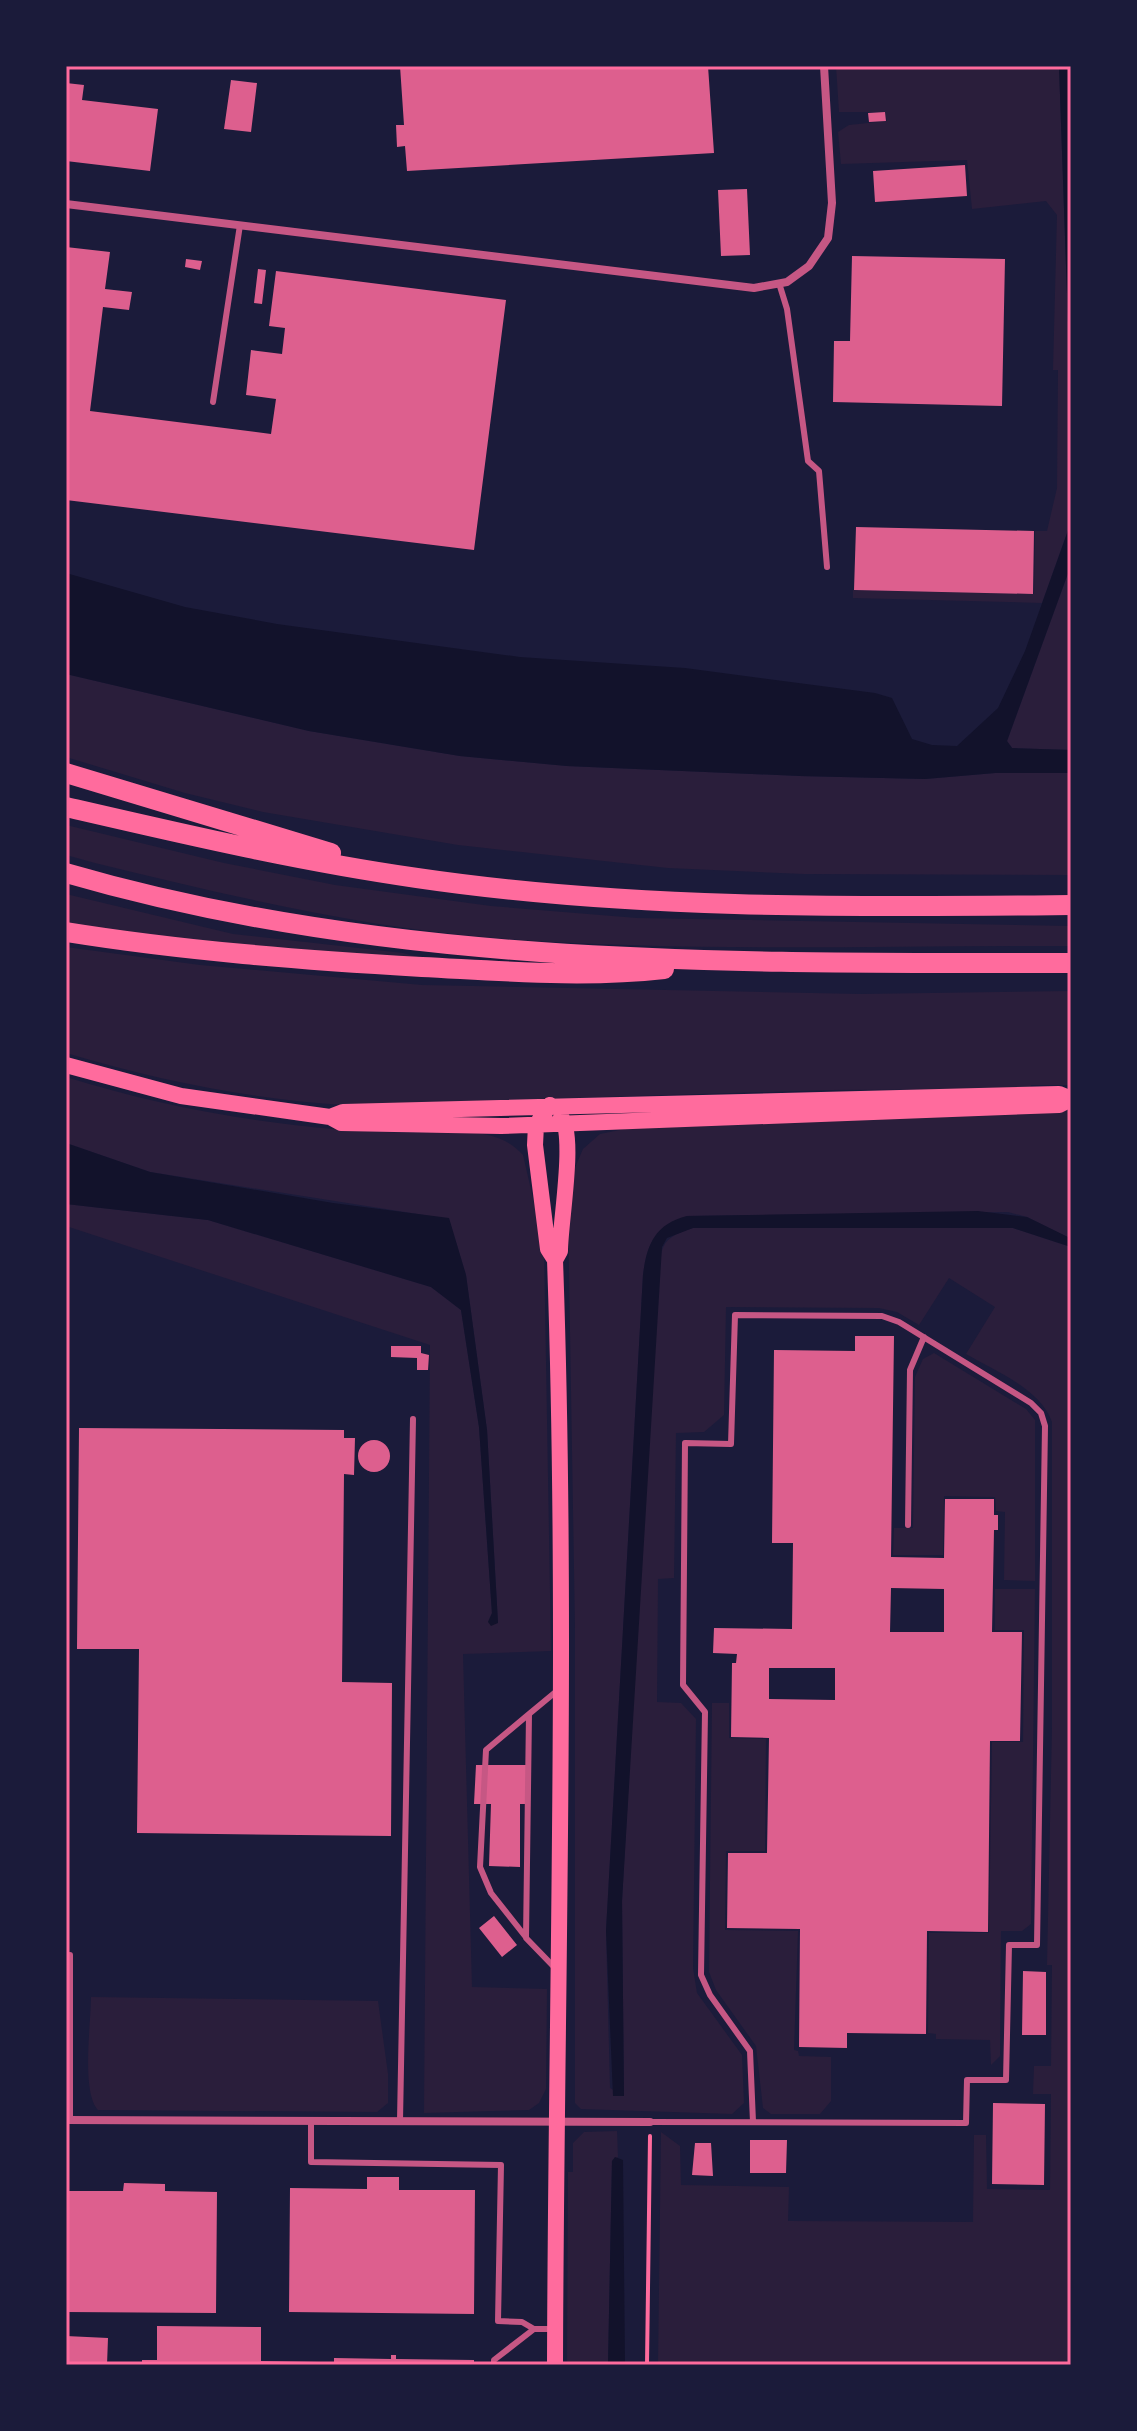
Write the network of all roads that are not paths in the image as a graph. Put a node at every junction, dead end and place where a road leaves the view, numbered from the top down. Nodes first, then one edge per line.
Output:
1 (824, 66) edge
2 (66, 204) edge
3 (240, 225) junction
4 (779, 283) junction
5 (213, 402) dead end
6 (827, 567) dead end
7 (66, 773) edge
8 (66, 807) edge
9 (66, 873) edge
10 (420, 879) junction
11 (1071, 905) edge
12 (66, 932) edge
13 (724, 963) junction
14 (1071, 963) edge
15 (66, 1065) edge
16 (1071, 1099) edge
17 (550, 1105) junction
18 (330, 1117) junction
19 (567, 1124) junction
20 (536, 1125) junction
21 (555, 1260) junction
22 (924, 1337) junction
23 (413, 1419) dead end
24 (908, 1525) dead end
25 (561, 1688) junction
26 (529, 1714) junction
27 (526, 1938) junction
28 (70, 1955) dead end
29 (558, 1971) junction
30 (68, 2120) edge
31 (311, 2121) junction
32 (400, 2121) junction
33 (650, 2122) joint
34 (753, 2122) junction
35 (557, 2123) junction
36 (534, 2329) junction
37 (555, 2329) junction
38 (494, 2365) edge
39 (555, 2365) edge

1 - 4 street
2 - 3 street
3 - 4 street
3 - 5 lane
4 - 6 lane
7 - 10 highway
8 - 10 highway
9 - 13 highway
10 - 11 highway
12 - 13 highway
13 - 14 highway
15 - 18 main road
16 - 17 main road
16 - 19 main road
17 - 18 main road
17 - 19 main road
17 - 20 main road
18 - 20 main road
19 - 20 main road
19 - 21 main road
20 - 21 main road
21 - 25 main road
22 - 24 lane
22 - 34 lane
22 - 34 lane
23 - 32 lane
25 - 26 lane
25 - 29 main road
26 - 27 lane
26 - 27 lane
27 - 29 lane
28 - 30 lane
29 - 35 main road
30 - 31 street
31 - 32 street
31 - 36 lane
32 - 35 street
33 - 34 lane
33 - 35 street
35 - 37 main road
36 - 37 lane
36 - 38 lane
37 - 39 main road

